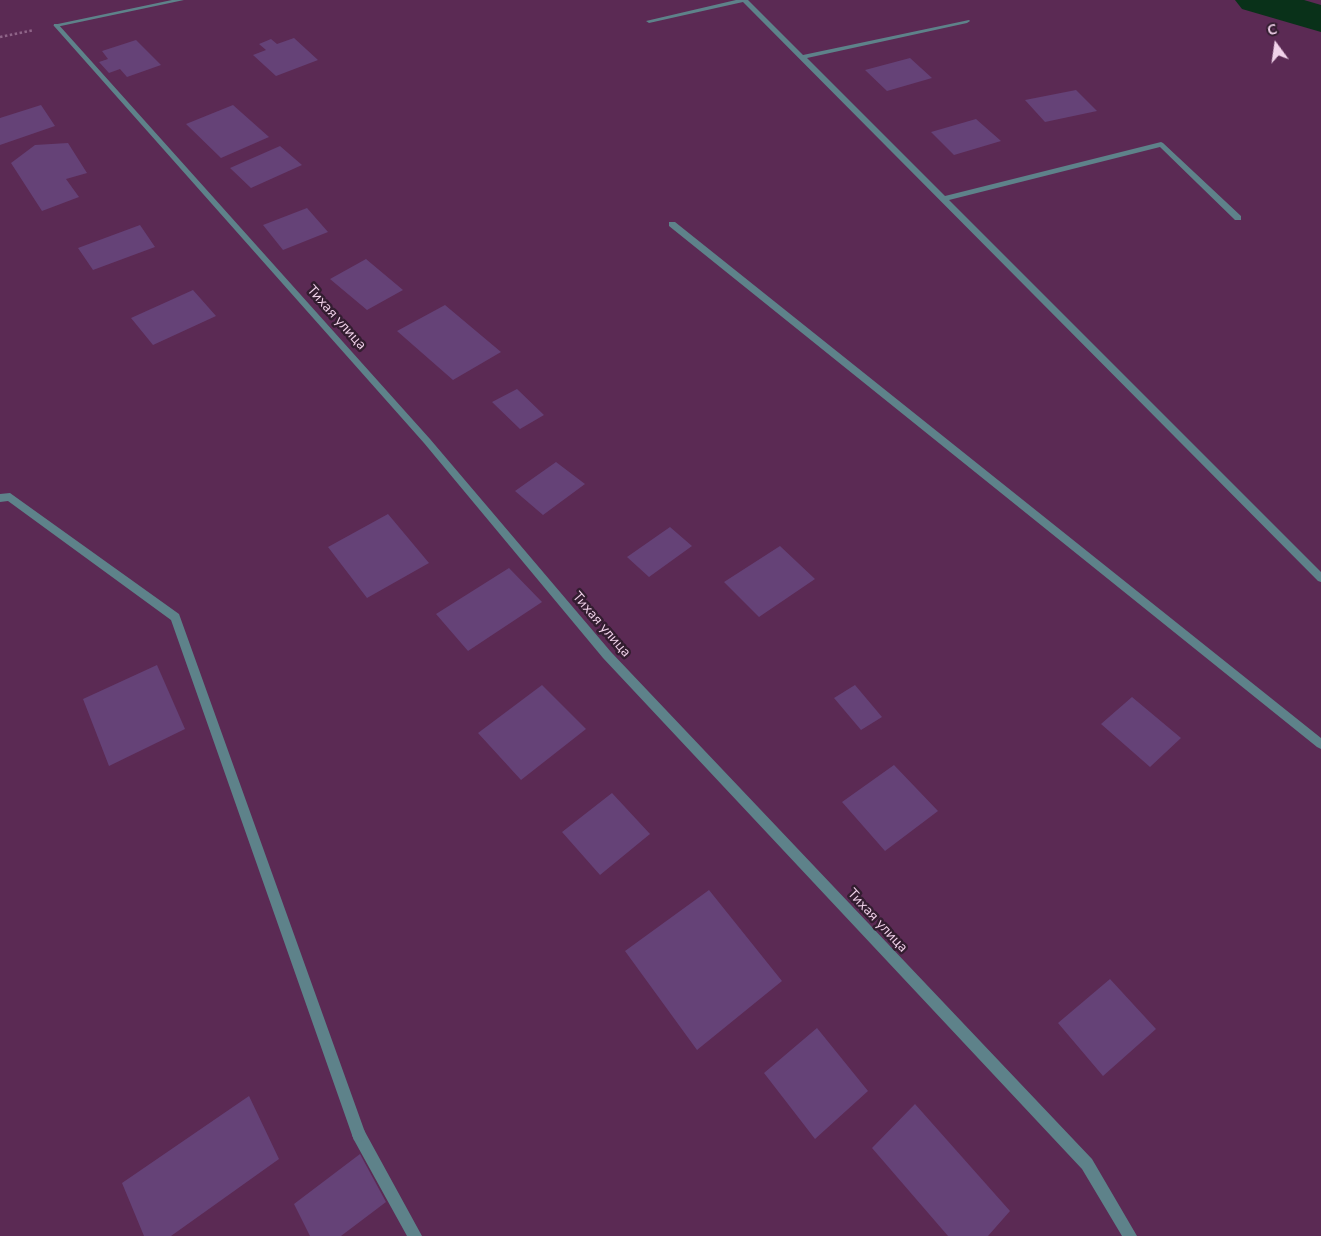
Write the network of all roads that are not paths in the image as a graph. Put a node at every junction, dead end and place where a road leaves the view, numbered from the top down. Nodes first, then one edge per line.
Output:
1 (181, 0) edge
2 (744, 0) edge
3 (649, 21) dead end
4 (967, 21) dead end
5 (802, 57) junction
6 (943, 199) junction
7 (1238, 218) dead end
8 (672, 224) dead end
9 (0, 498) edge
10 (1321, 578) edge
11 (1321, 744) edge
12 (415, 1236) edge
13 (1130, 1236) edge

1 - 13 street, Тихая улица
2 - 3 street
2 - 5 street
4 - 5 street
5 - 6 street
6 - 7 street
6 - 10 street
8 - 11 street
9 - 12 street

